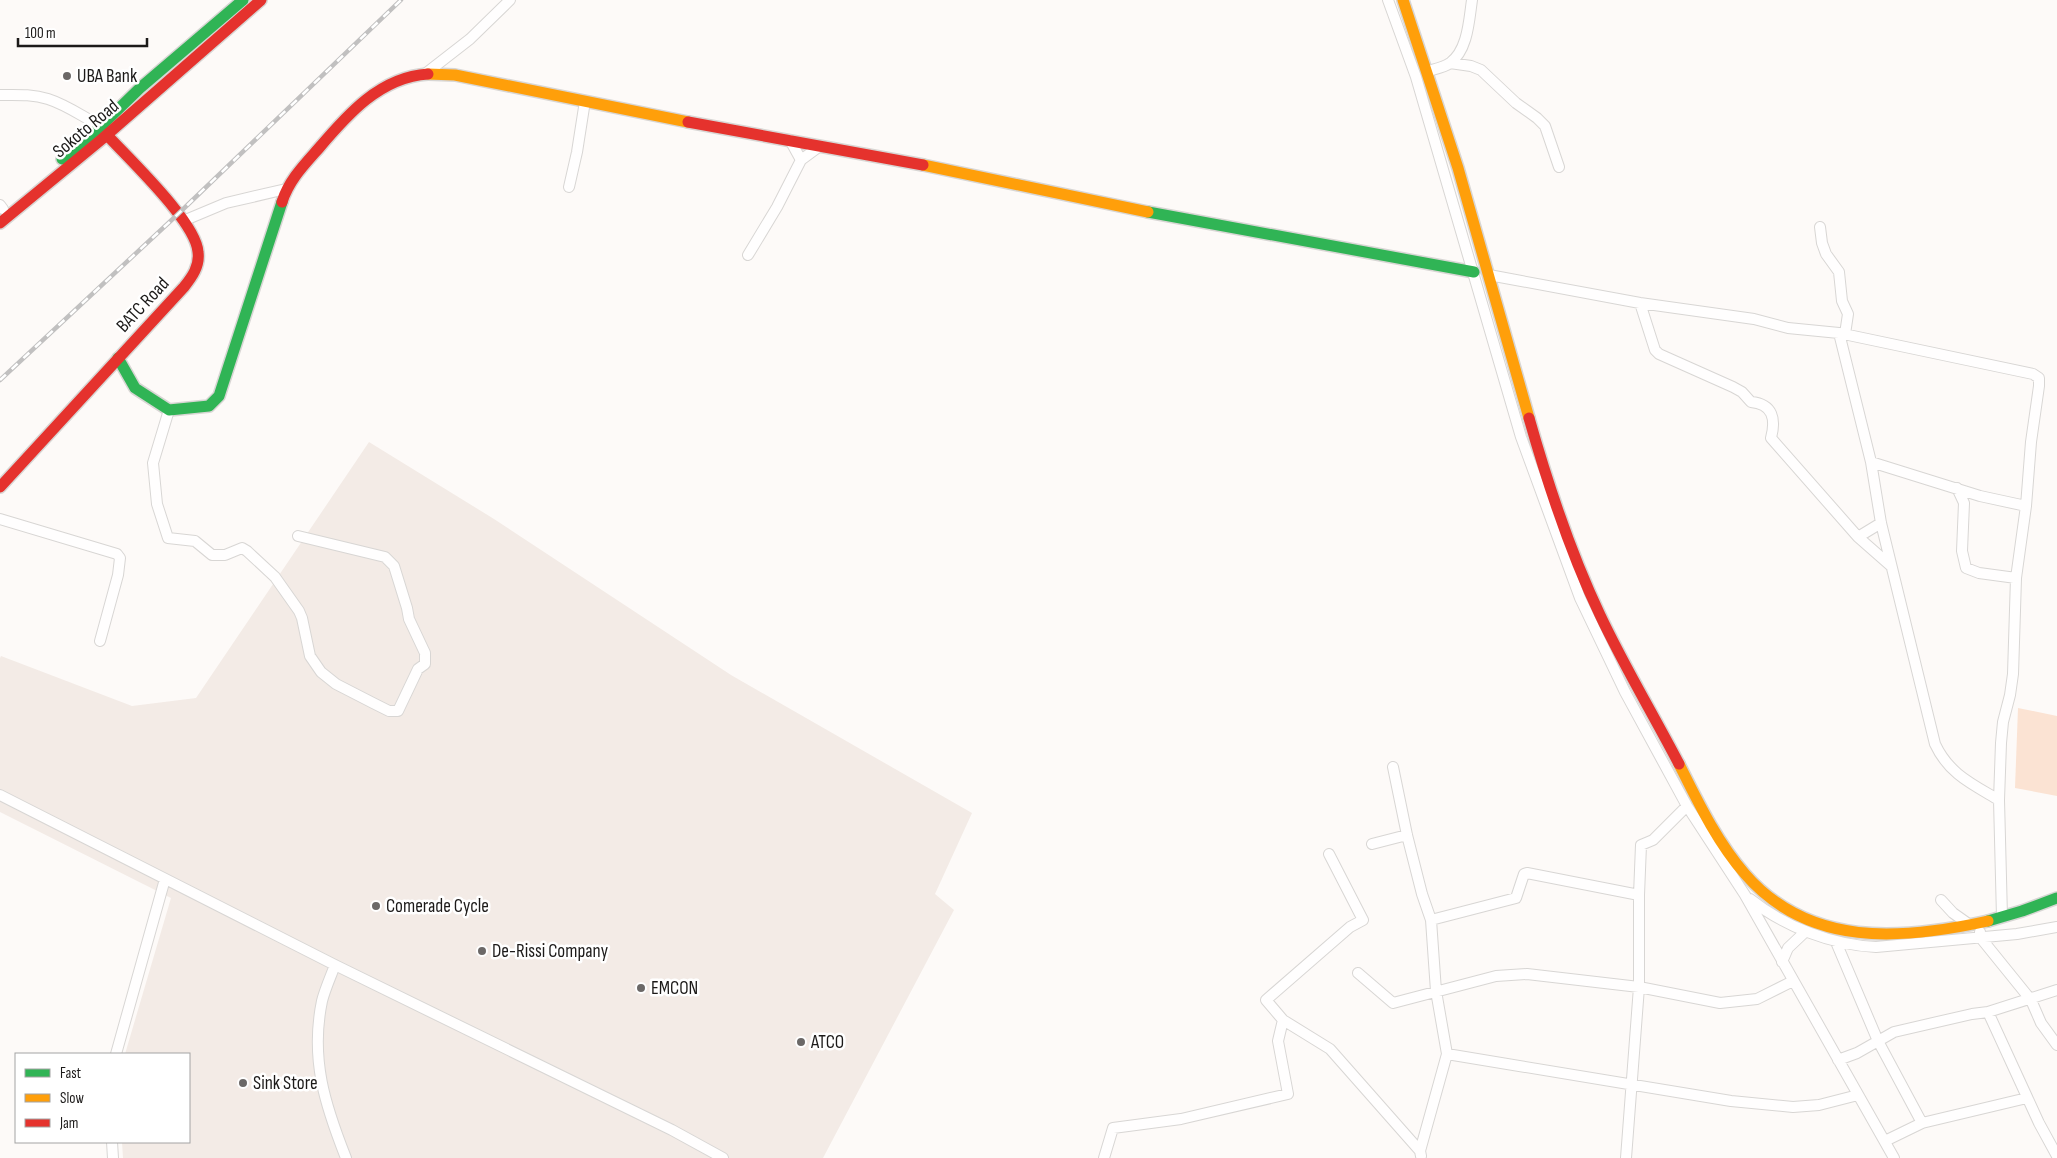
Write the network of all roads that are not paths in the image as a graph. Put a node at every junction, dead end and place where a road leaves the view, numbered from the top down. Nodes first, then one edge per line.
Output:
1 (243, 0) edge
2 (261, 0) edge
3 (510, 0) edge
4 (1388, 0) edge
5 (1403, 0) edge
6 (1472, 0) edge
7 (205, 33) junction
8 (213, 42) junction
9 (1450, 63) junction
10 (1428, 71) junction
11 (425, 74) junction
12 (0, 95) edge
13 (585, 101) junction
14 (1442, 117) junction
15 (1429, 120) junction
16 (104, 130) junction
17 (790, 140) junction
18 (820, 146) junction
19 (801, 160) junction
20 (1559, 167) dead end
21 (568, 187) dead end
22 (286, 189) junction
23 (1, 208) edge
24 (183, 221) junction
25 (0, 222) edge
26 (1820, 227) dead end
27 (748, 255) dead end
28 (1474, 272) junction
29 (1488, 275) junction
30 (1640, 303) junction
31 (1842, 334) junction
32 (118, 358) junction
33 (169, 410) junction
34 (1871, 462) junction
35 (0, 487) edge
36 (1957, 488) junction
37 (2026, 506) junction
38 (0, 518) edge
39 (1881, 523) junction
40 (298, 536) dead end
41 (1858, 536) junction
42 (1892, 566) junction
43 (2016, 578) junction
44 (100, 641) dead end
45 (1393, 767) dead end
46 (0, 795) edge
47 (1999, 800) junction
48 (1687, 806) junction
49 (1407, 835) junction
50 (1372, 844) dead end
51 (1329, 854) dead end
52 (165, 879) junction
53 (1639, 895) junction
54 (1745, 895) junction
55 (2057, 898) edge
56 (1941, 900) dead end
57 (2002, 916) junction
58 (1431, 920) junction
59 (1976, 923) junction
60 (2057, 926) edge
61 (1806, 931) junction
62 (1980, 937) junction
63 (1914, 938) junction
64 (1836, 942) junction
65 (1782, 962) junction
66 (335, 964) junction
67 (1358, 973) dead end
68 (1792, 981) junction
69 (1639, 987) junction
70 (2057, 990) edge
71 (1436, 991) junction
72 (2031, 1000) junction
73 (1988, 1012) junction
74 (1283, 1020) junction
75 (1878, 1041) junction
76 (2057, 1045) edge
77 (116, 1053) edge
78 (1447, 1054) junction
79 (1838, 1060) junction
80 (1630, 1084) junction
81 (1858, 1095) junction
82 (2027, 1098) junction
83 (1922, 1123) junction
84 (1885, 1141) junction
85 (112, 1143) edge
86 (2057, 1156) edge
87 (1423, 1157) edge
88 (114, 1158) edge
89 (346, 1158) edge
90 (723, 1158) edge
91 (1104, 1158) edge
92 (1626, 1158) edge
93 (1894, 1158) edge

1 - 7 street, Sokoto Road
2 - 8 street, Sokoto Road
3 - 11 street
4 - 15 street
5 - 10 street
6 - 9 street
7 - 8 street
7 - 16 street, Sokoto Road
8 - 16 street, Sokoto Road
9 - 10 street
9 - 20 street
10 - 14 street
11 - 13 street
11 - 22 street
12 - 16 street
13 - 17 street
13 - 21 street
14 - 15 street
14 - 29 street
15 - 28 street
16 - 23 street, Sokoto Road
16 - 24 street, BATC Road
16 - 25 street, Sokoto Road
17 - 18 street
17 - 19 street
18 - 19 street
18 - 28 street
19 - 27 street
22 - 24 street
22 - 33 street
24 - 32 street, BATC Road
26 - 31 street
28 - 48 street
29 - 30 street
29 - 63 street
30 - 31 street
30 - 41 street
31 - 34 street
31 - 37 street
32 - 33 street
32 - 35 street, BATC Road
33 - 40 street
34 - 36 street
34 - 39 street
36 - 37 street
36 - 43 street
37 - 43 street
38 - 44 street
39 - 41 street
39 - 42 street
41 - 42 street
42 - 47 street
43 - 47 street
45 - 49 street
46 - 52 street
47 - 57 street
48 - 53 street
48 - 54 street
49 - 50 street
49 - 58 street
51 - 74 street
52 - 66 street
52 - 77 street
53 - 58 street
53 - 69 street
54 - 61 street
54 - 65 street
55 - 57 street
56 - 59 street
57 - 59 street
58 - 71 street
59 - 62 street
59 - 63 street
60 - 62 street
61 - 64 street
61 - 65 street
62 - 63 street
62 - 72 street
63 - 64 street
64 - 75 street
65 - 68 street
66 - 89 street
66 - 90 street
67 - 71 street
68 - 69 street
68 - 79 street
69 - 71 street
69 - 80 street
70 - 72 street
71 - 78 street
72 - 73 street
72 - 76 street
73 - 75 street
73 - 82 street
74 - 87 street
74 - 91 street
75 - 79 street
75 - 83 street
78 - 80 street
78 - 87 street
79 - 81 street
80 - 81 street
80 - 92 street
81 - 84 street
82 - 83 street
82 - 86 street
83 - 84 street
84 - 93 street
85 - 88 street

